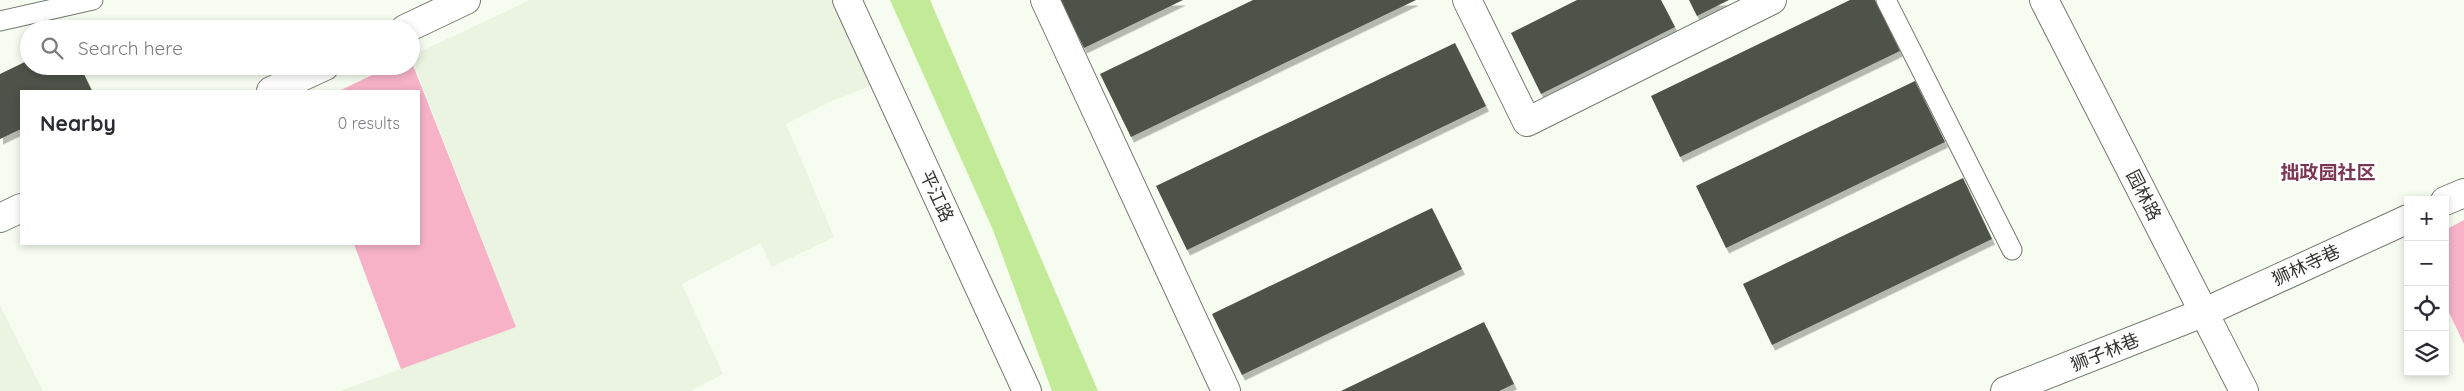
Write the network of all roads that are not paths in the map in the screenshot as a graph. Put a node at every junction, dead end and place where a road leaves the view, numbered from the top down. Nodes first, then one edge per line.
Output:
1 (93, 0) edge
2 (466, 0) edge
3 (847, 0) edge
4 (1045, 0) edge
5 (1467, 0) edge
6 (1772, 0) edge
7 (1886, 0) edge
8 (2044, 0) edge
9 (0, 21) edge
10 (420, 22) edge
11 (306, 75) edge
12 (274, 90) edge
13 (2464, 193) edge
14 (2449, 199) edge
15 (20, 208) edge
16 (0, 218) edge
17 (2404, 221) edge
18 (2012, 250) dead end
19 (2205, 312) junction
20 (1027, 391) edge
21 (1226, 391) edge
22 (2005, 391) edge
23 (2244, 391) edge

1 - 9 lane
2 - 10 street
3 - 20 street, 平江路
4 - 21 street
5 - 6 street
7 - 18 lane
8 - 19 street, 园林路
11 - 12 street
13 - 14 street
15 - 16 street
17 - 19 street, 狮林寺巷
19 - 22 street, 狮子林巷
19 - 23 street, 园林路

